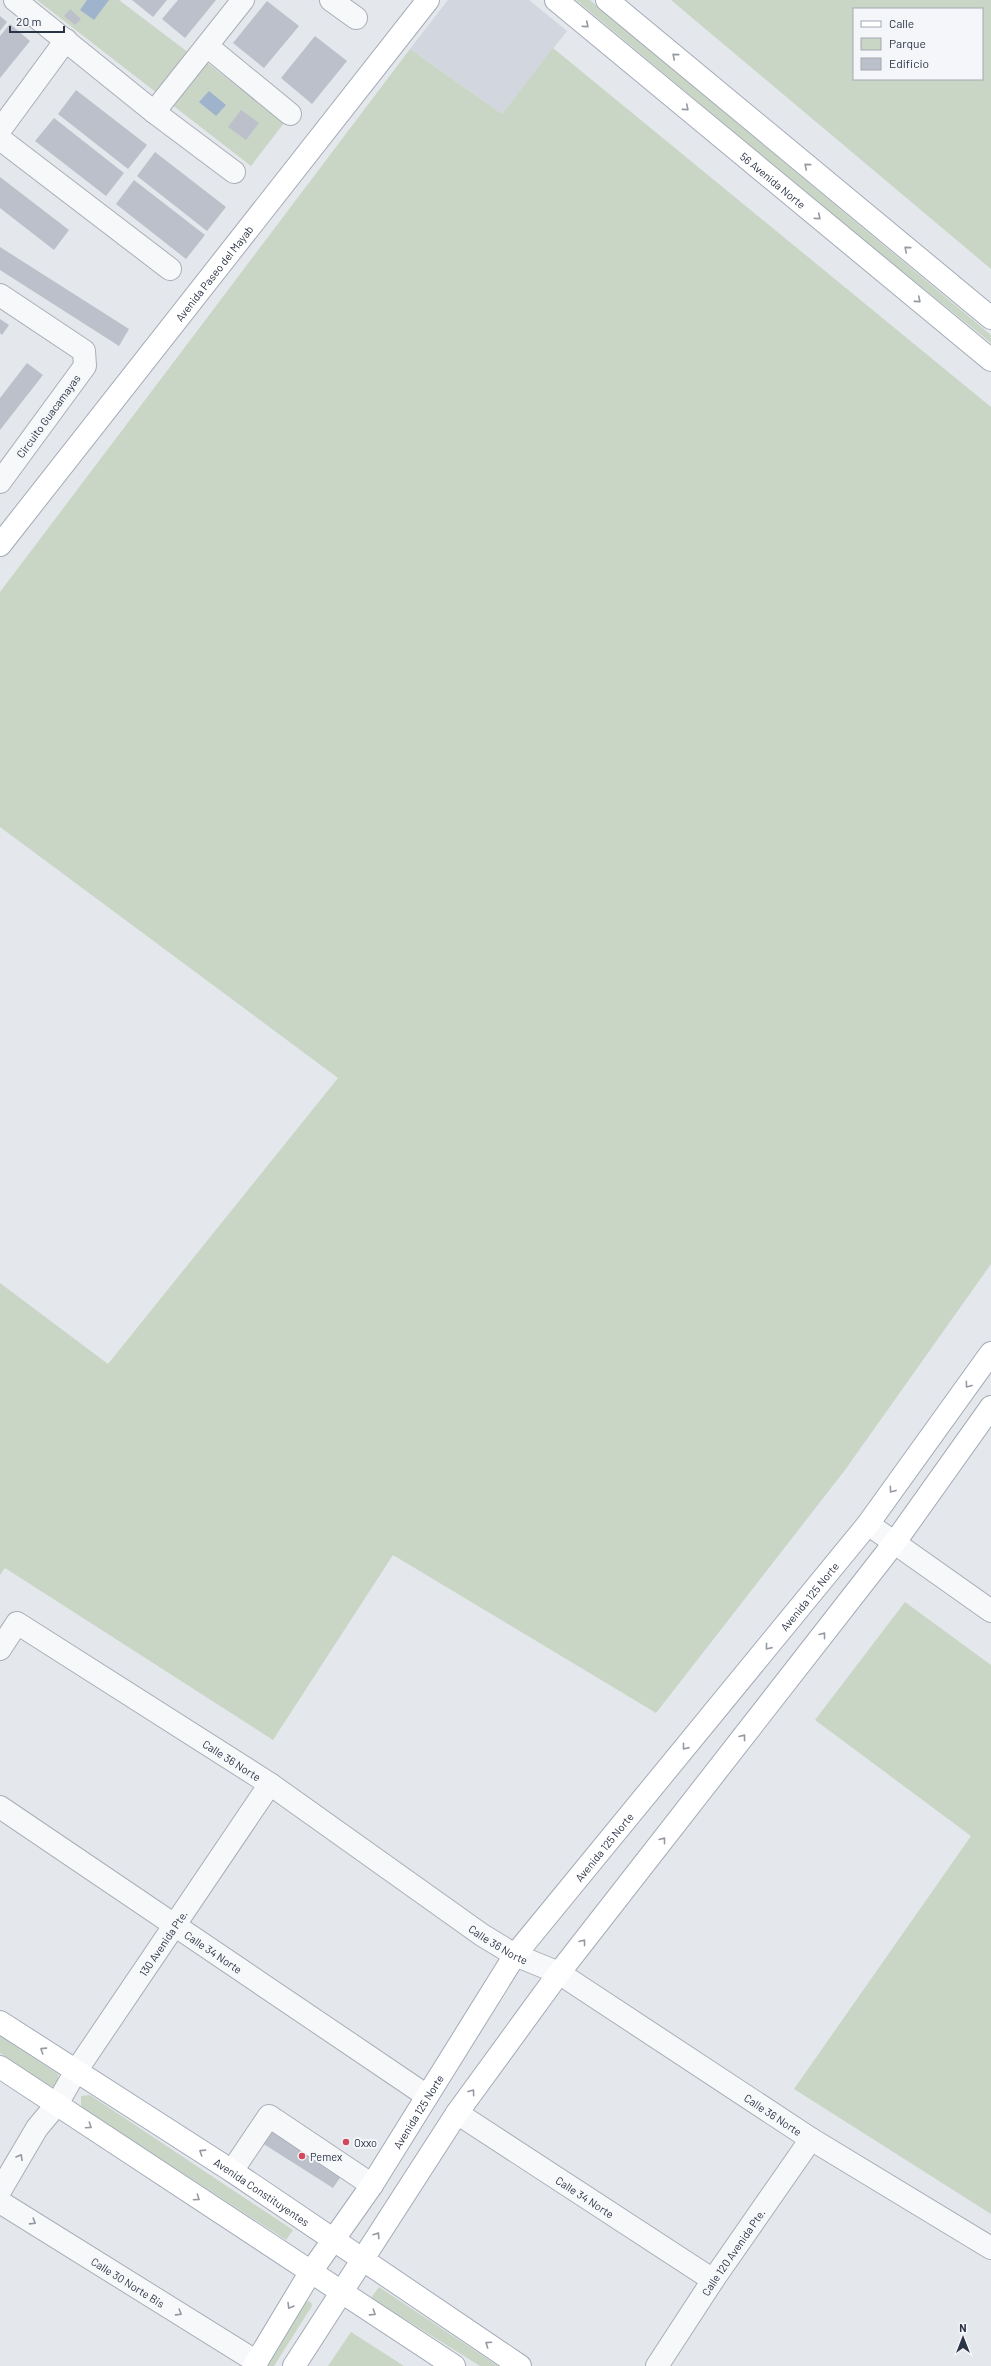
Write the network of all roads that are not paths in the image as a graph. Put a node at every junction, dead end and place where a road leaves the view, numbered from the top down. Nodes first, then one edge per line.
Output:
1 (15, 0) edge
2 (243, 0) edge
3 (331, 0) edge
4 (428, 0) edge
5 (556, 0) edge
6 (607, 0) edge
7 (356, 18) dead end
8 (66, 40) junction
9 (207, 46) junction
10 (154, 112) junction
11 (290, 114) dead end
12 (0, 130) edge
13 (0, 139) edge
14 (234, 172) dead end
15 (170, 269) dead end
16 (0, 295) edge
17 (991, 318) edge
18 (991, 360) edge
19 (0, 482) edge
20 (0, 545) edge
21 (991, 1353) edge
22 (991, 1407) edge
23 (868, 1524) junction
24 (895, 1542) junction
25 (991, 1611) edge
26 (0, 1649) edge
27 (270, 1784) junction
28 (0, 1807) edge
29 (175, 1925) junction
30 (515, 1955) junction
31 (559, 1973) junction
32 (0, 2022) edge
33 (0, 2067) edge
34 (76, 2071) junction
35 (428, 2096) junction
36 (57, 2104) junction
37 (457, 2113) junction
38 (811, 2139) junction
39 (232, 2171) junction
40 (372, 2185) junction
41 (0, 2191) edge
42 (0, 2202) edge
43 (335, 2241) junction
44 (991, 2248) edge
45 (361, 2260) junction
46 (310, 2273) junction
47 (713, 2280) junction
48 (340, 2291) junction
49 (255, 2364) edge
50 (294, 2366) edge
51 (454, 2366) edge
52 (520, 2366) edge
53 (657, 2366) edge

1 - 8 street
2 - 9 street
3 - 7 street
4 - 20 main road, Avenida Paseo del Mayab
5 -> 18 main road, 56 Avenida Norte
17 -> 6 main road
8 - 10 street
8 - 12 street
9 - 10 street
9 - 11 street
10 - 14 street
13 - 15 street
16 - 19 street, Circuito Guacamayas
21 -> 23 main road, Avenida 125 Norte
22 - 24 main road
23 - 24 street
23 -> 30 main road, Avenida 125 Norte
24 - 25 street
31 -> 24 main road
26 - 27 street, Calle 36 Norte
27 - 29 street, 130 Avenida Pte.
27 - 30 street, Calle 36 Norte
28 - 29 street, Calle 34 Norte
29 - 34 street, 130 Avenida Pte.
29 - 35 street, Calle 34 Norte
30 - 31 street, Calle 36 Norte
30 - 35 main road, Avenida 125 Norte
37 -> 31 main road
31 - 38 street, Calle 36 Norte
34 -> 32 main road, Avenida Constituyentes
33 - 36 main road
34 - 36 street, 130 Avenida Pte.
39 -> 34 main road, Avenida Constituyentes
35 - 40 main road, Avenida 125 Norte
41 -> 36 street, 130 Avenida Pte.
36 -> 46 main road
45 -> 37 main road
37 - 47 street, Calle 34 Norte
38 - 44 street, Calle 36 Norte
38 - 47 street, Calle 120 Avenida Pte.
39 - 40 street
39 - 43 main road, Avenida Constituyentes
40 - 43 main road, Avenida 125 Norte
42 -> 49 street, Calle 30 Norte Bis
43 - 45 main road, Avenida Constituyentes
43 - 46 main road, Avenida 125 Norte
45 - 48 main road
52 -> 45 main road, Avenida Constituyentes
46 - 48 main road
46 -> 49 main road, Avenida 125 Norte
47 - 53 street, Calle 120 Avenida Pte.
48 - 50 main road
48 -> 51 main road

